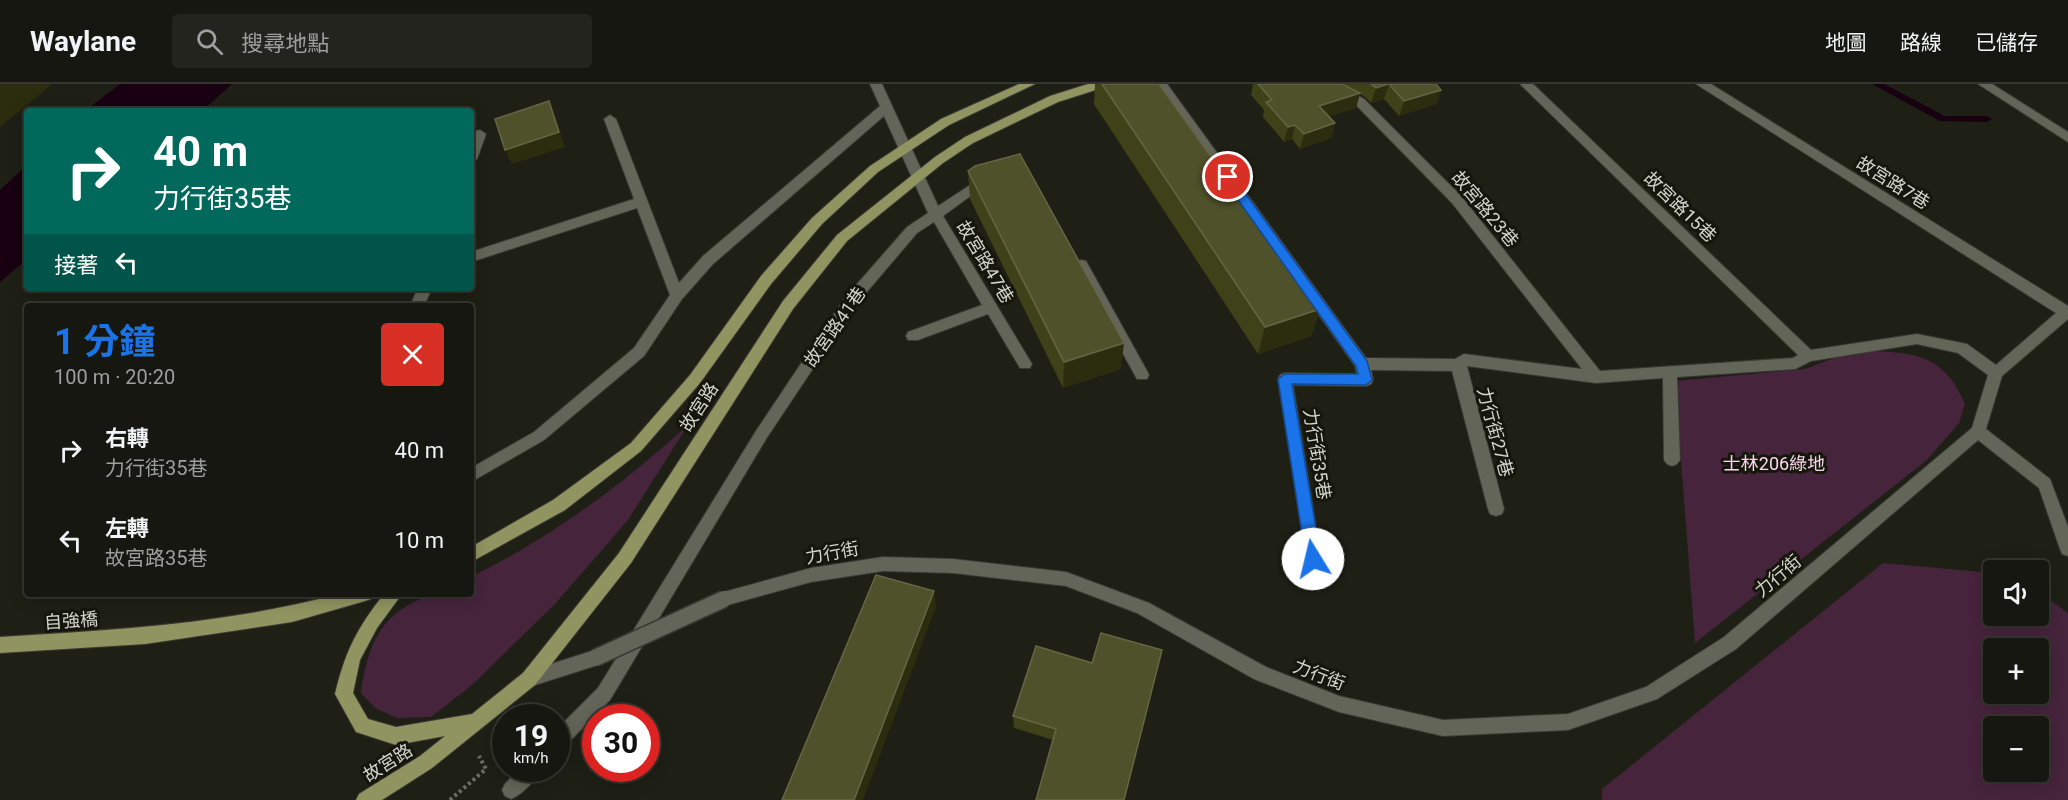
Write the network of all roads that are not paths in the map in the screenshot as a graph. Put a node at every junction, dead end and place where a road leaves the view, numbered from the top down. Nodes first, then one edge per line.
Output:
1 (876, 84) edge
2 (1029, 84) edge
3 (1101, 84) edge
4 (1161, 84) edge
5 (1329, 84) edge
6 (1526, 84) edge
7 (1702, 84) edge
8 (1984, 84) edge
9 (887, 107) junction
10 (610, 118) dead end
11 (480, 134) dead end
12 (2068, 138) edge
13 (906, 148) junction
14 (474, 151) edge
15 (1001, 170) edge
16 (917, 177) junction
17 (641, 202) junction
18 (936, 215) junction
19 (1073, 252) edge
20 (474, 256) edge
21 (677, 295) junction
22 (991, 307) junction
23 (2067, 312) edge
24 (913, 336) dead end
25 (1808, 356) junction
26 (1025, 364) dead end
27 (1362, 364) junction
28 (1458, 365) junction
29 (1670, 371) junction
30 (1996, 373) junction
31 (1142, 375) dead end
32 (1596, 377) junction
33 (1978, 431) junction
34 (1672, 460) dead end
35 (474, 474) edge
36 (1496, 509) dead end
37 (2068, 549) edge
38 (474, 553) edge
39 (1313, 559) dead end
40 (355, 597) edge
41 (392, 597) edge
42 (0, 645) edge
43 (530, 679) junction
44 (474, 722) junction
45 (570, 729) edge
46 (519, 782) edge
47 (511, 790) dead end
48 (366, 800) edge

1 - 9 street, 故宮路47巷
2 - 13 main road, 故宮路
3 - 16 main road, 故宮路
4 - 27 street
5 - 32 street, 故宮路23巷
6 - 25 street, 故宮路15巷
7 - 23 street, 故宮路7巷
8 - 12 street
9 - 13 street, 故宮路47巷
9 - 21 street
10 - 17 street
11 - 14 street
13 - 16 street, 故宮路47巷
13 - 38 main road, 故宮路
15 - 18 street, 故宮路41巷
16 - 18 street, 故宮路47巷
16 - 43 main road, 故宮路
17 - 20 street
17 - 21 street
18 - 22 street, 故宮路47巷
18 - 45 street, 故宮路41巷
19 - 31 street
21 - 35 street
22 - 24 street
22 - 26 street, 故宮路47巷
23 - 30 street
25 - 29 street
25 - 30 street
27 - 28 street
27 - 39 street, 力行街35巷
28 - 32 street
28 - 36 street, 力行街27巷
29 - 32 street
29 - 34 street
30 - 33 street
33 - 37 street
33 - 43 street, 力行街, bridge
40 - 42 main road, 自強橋
41 - 44 main road
43 - 44 main road, 故宮路
44 - 48 main road, 故宮路
46 - 47 street

